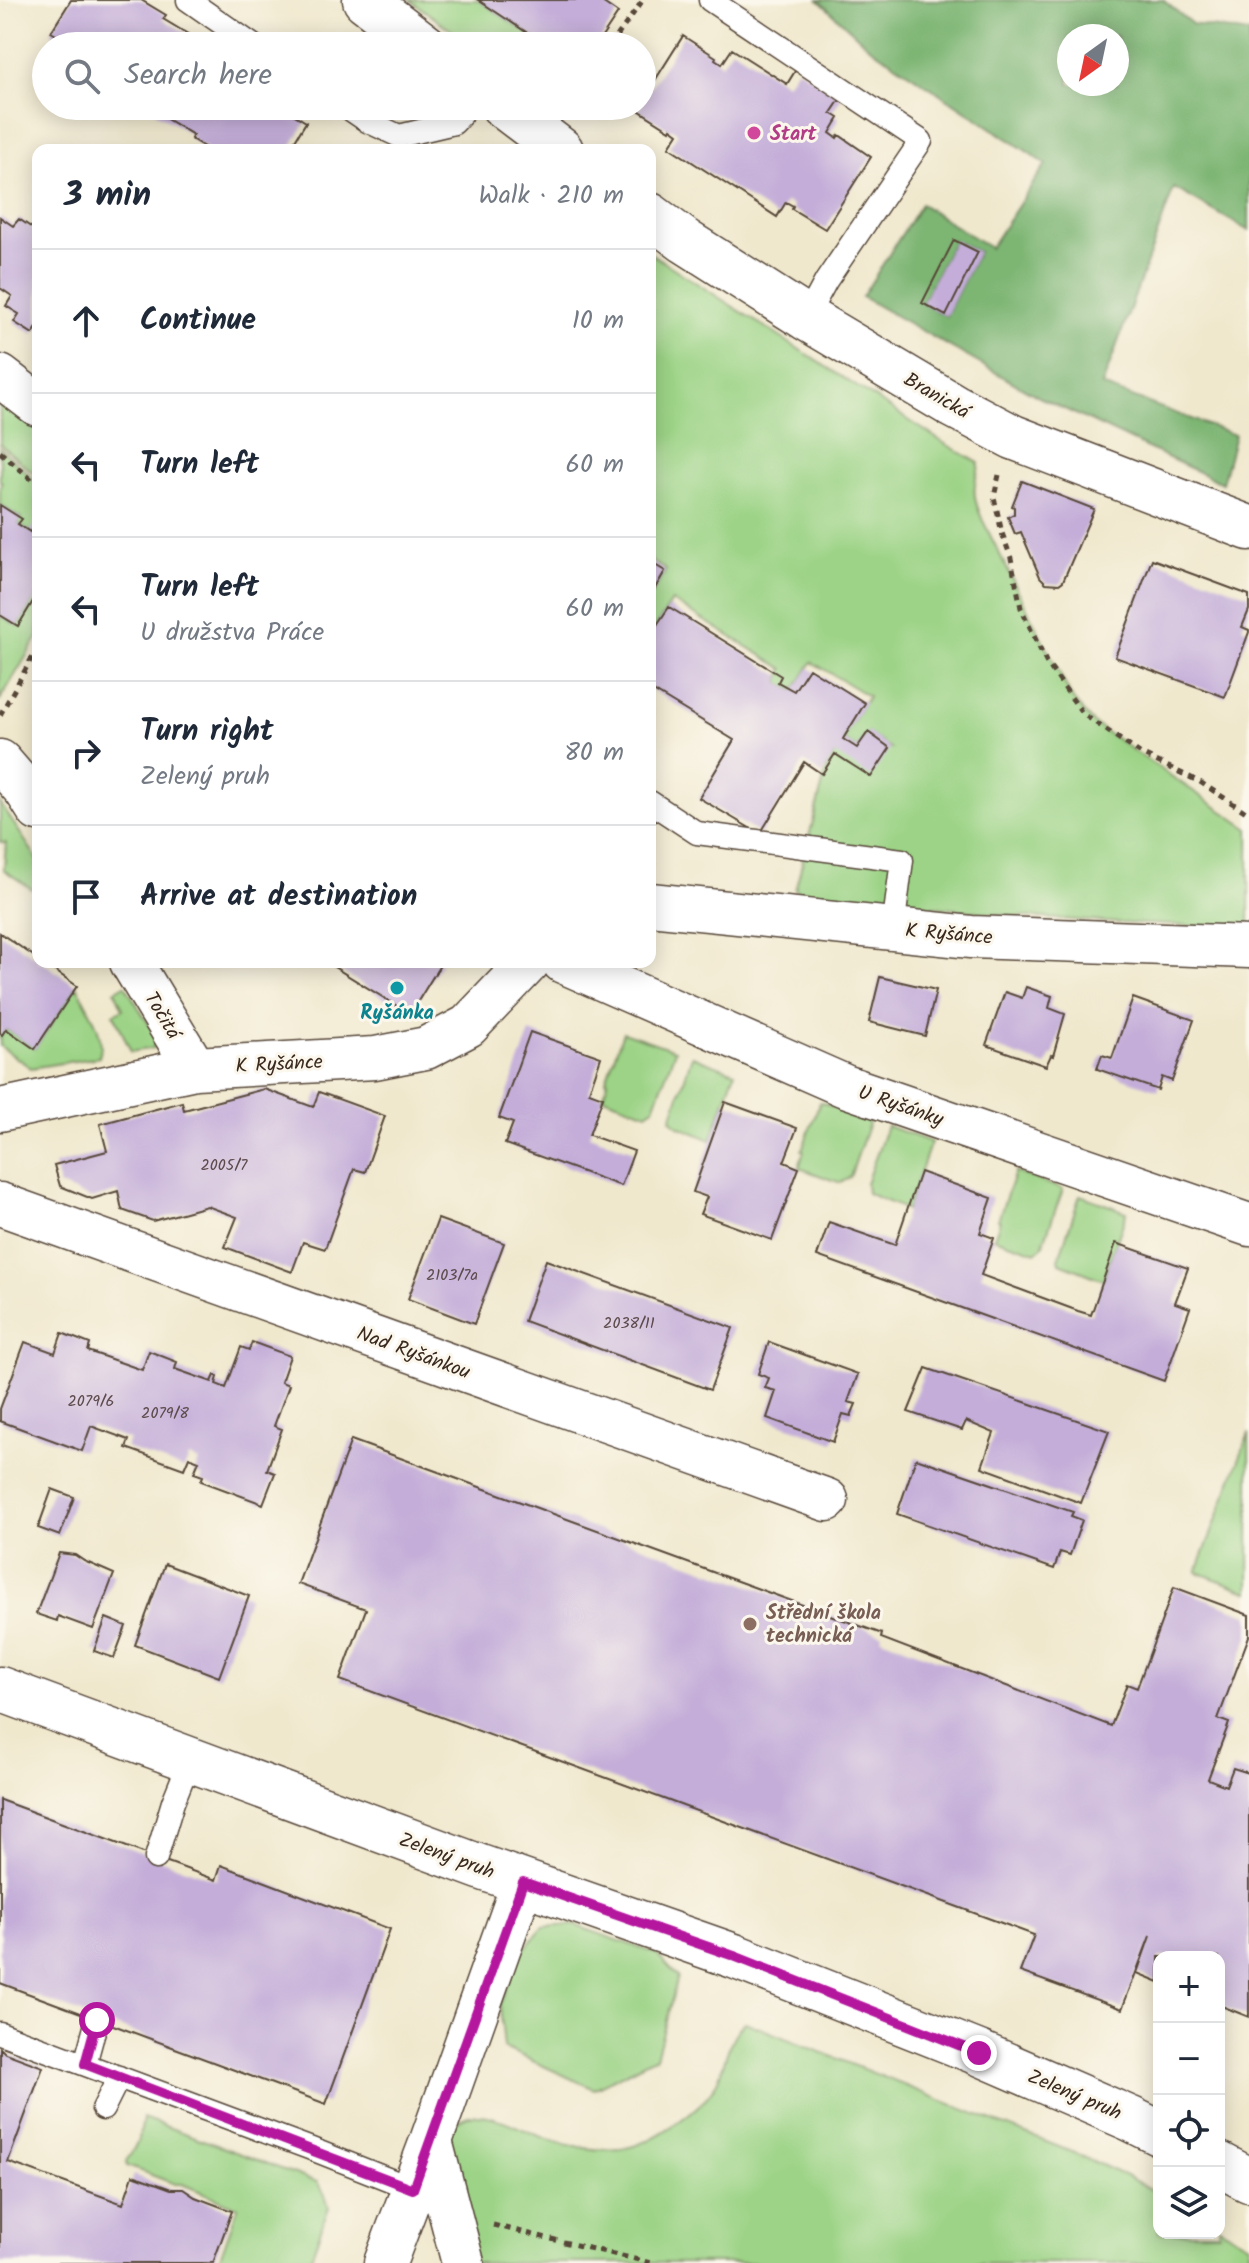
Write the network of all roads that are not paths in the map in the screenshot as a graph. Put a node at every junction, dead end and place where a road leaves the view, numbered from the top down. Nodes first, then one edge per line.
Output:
1 (188, 0) edge
2 (365, 0) edge
3 (710, 0) edge
4 (234, 32) edge
5 (407, 32) edge
6 (366, 120) edge
7 (457, 120) edge
8 (521, 120) edge
9 (553, 144) edge
10 (656, 219) edge
11 (806, 318) junction
12 (0, 376) edge
13 (32, 400) edge
14 (1249, 528) edge
15 (0, 761) edge
16 (32, 800) edge
17 (656, 806) edge
18 (656, 905) edge
19 (893, 929) junction
20 (1249, 947) edge
21 (135, 968) edge
22 (523, 968) edge
23 (577, 968) edge
24 (195, 1068) junction
25 (0, 1110) edge
26 (0, 1204) edge
27 (1249, 1225) edge
28 (827, 1500) dead end
29 (0, 1689) edge
30 (190, 1760) junction
31 (156, 1858) dead end
32 (523, 1882) junction
33 (97, 2020) dead end
34 (0, 2033) edge
35 (85, 2064) junction
36 (119, 2077) junction
37 (103, 2109) dead end
38 (1153, 2130) edge
39 (431, 2141) junction
40 (1225, 2167) edge
41 (1249, 2180) edge
42 (413, 2189) junction
43 (385, 2263) edge
44 (463, 2263) edge

1 - 4 lane
2 - 5 street
3 - 11 lane
6 - 7 lane
8 - 9 street
10 - 11 street, Branická
11 - 14 street, Branická
12 - 13 street
15 - 16 street
17 - 19 lane
18 - 19 street, K Ryšánce
19 - 20 street, K Ryšánce
21 - 24 street, Točitá
22 - 24 street, K Ryšánce
23 - 27 street, U Ryšánky
24 - 25 street, K Ryšánce
26 - 28 street, Nad Ryšánkou
29 - 30 street, Zelený pruh
30 - 31 lane
30 - 32 street, Zelený pruh
32 - 38 street, Zelený pruh
32 - 39 street
33 - 35 lane
34 - 35 lane
35 - 36 lane
36 - 37 lane
36 - 42 lane
39 - 42 street
39 - 44 street
40 - 41 street
42 - 43 street

